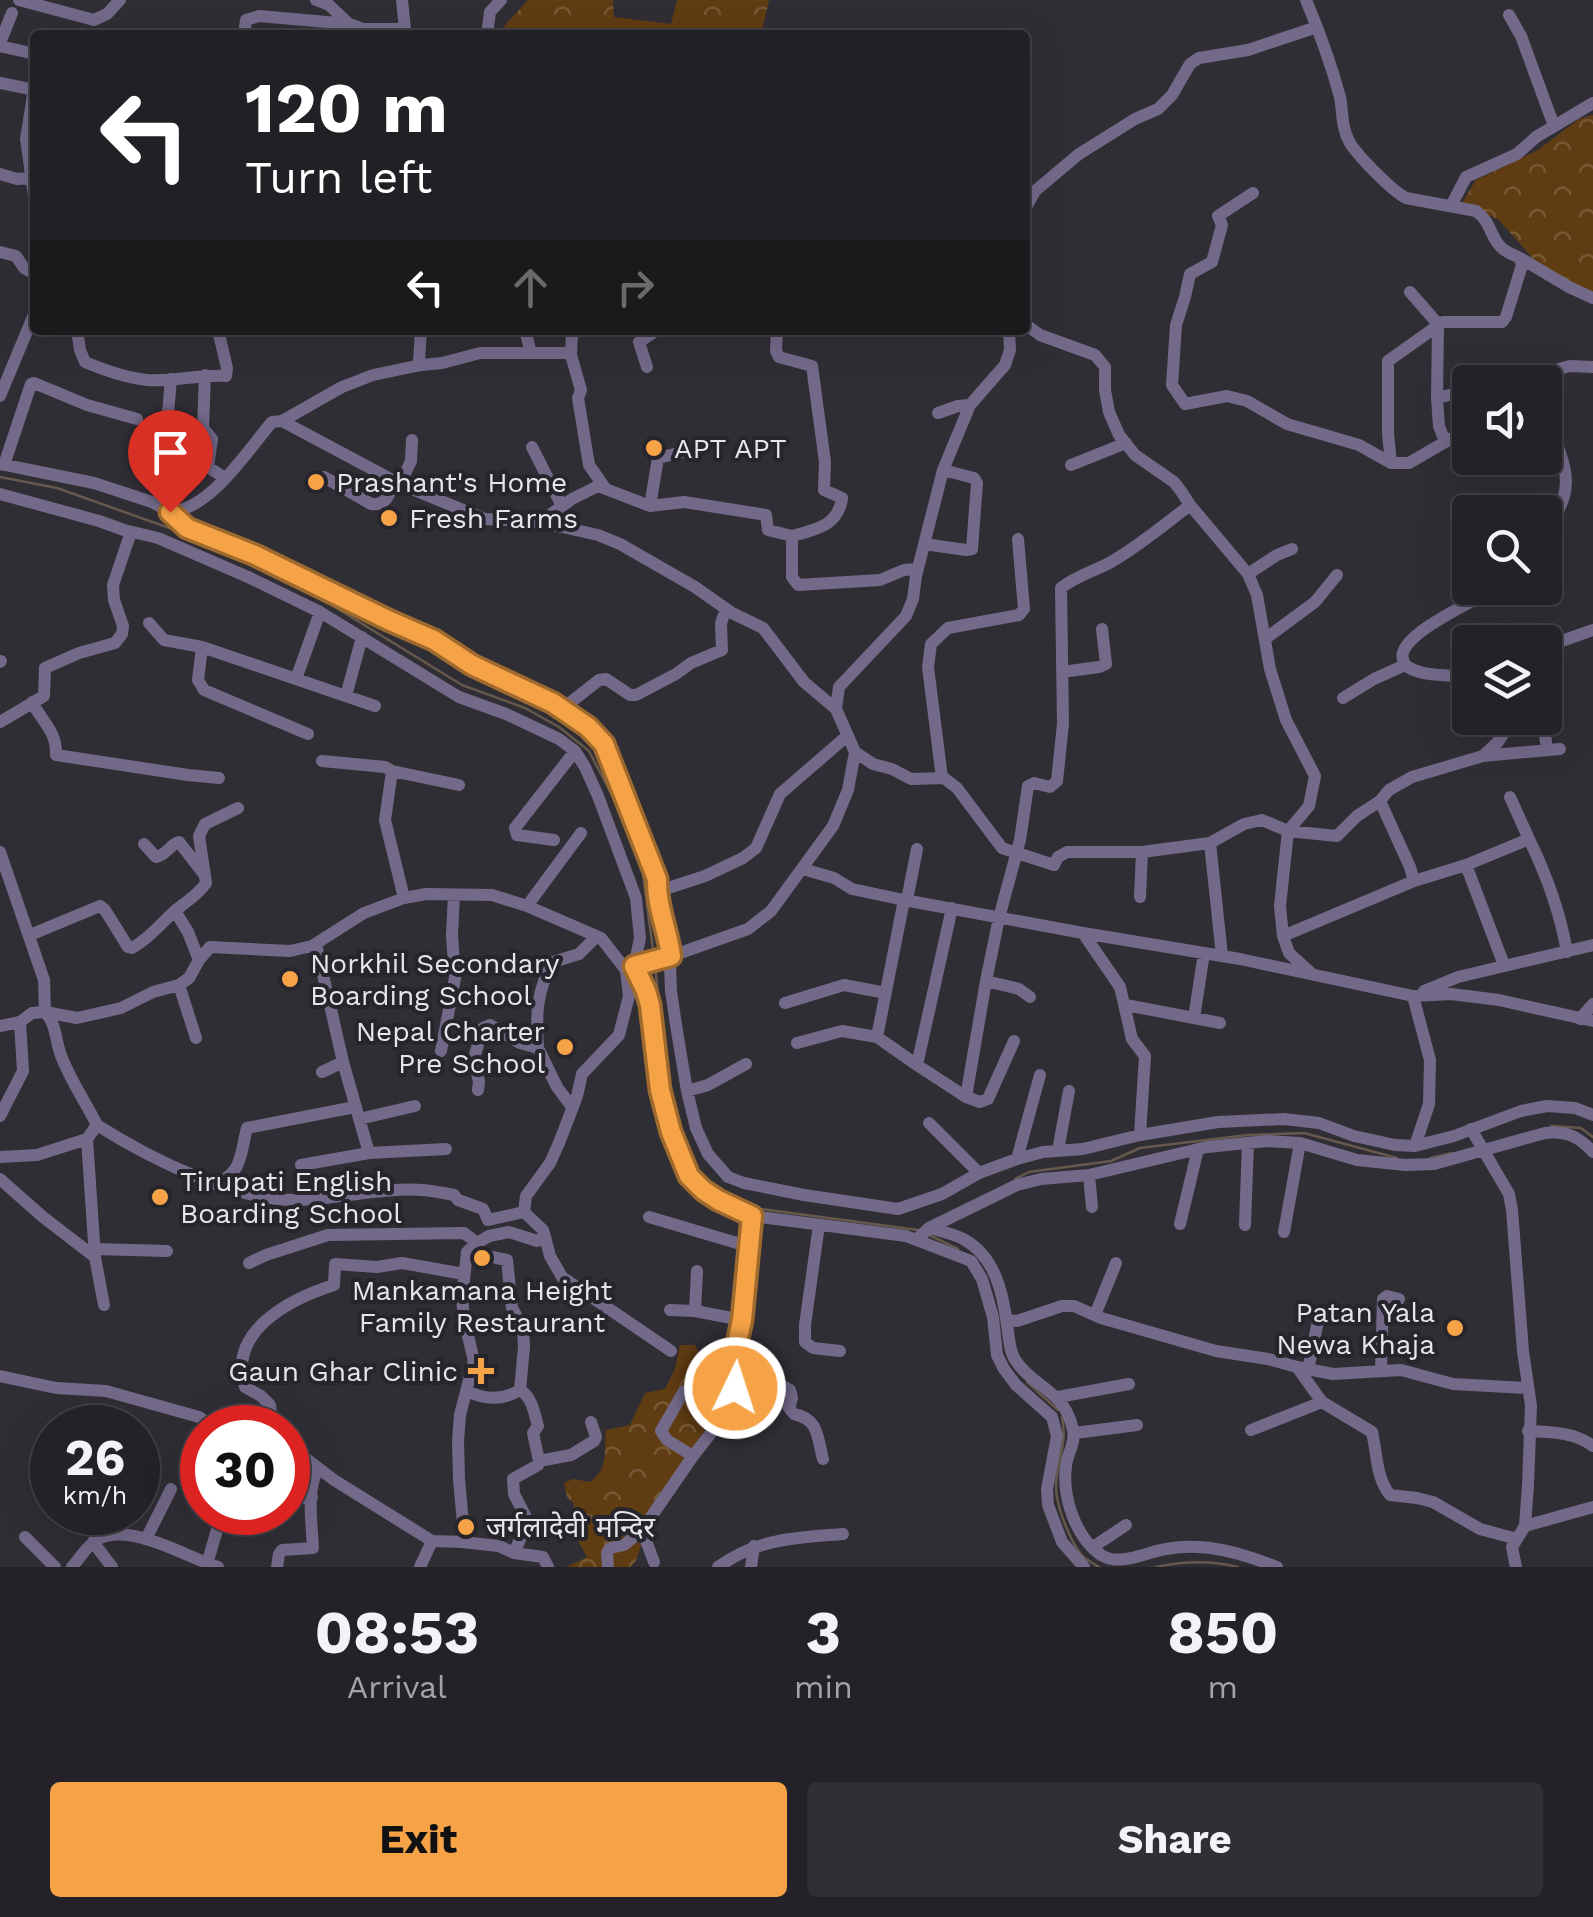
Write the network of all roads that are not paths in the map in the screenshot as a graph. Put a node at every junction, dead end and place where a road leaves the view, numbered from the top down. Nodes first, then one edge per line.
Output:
1 (19, 0) edge
2 (51, 0) edge
3 (120, 0) edge
4 (316, 0) edge
5 (402, 0) edge
6 (500, 0) edge
7 (1306, 0) edge
8 (66, 12) junction
9 (12, 13) dead end
10 (1509, 15) dead end
11 (349, 24) junction
12 (1317, 27) junction
13 (245, 30) edge
14 (488, 30) edge
15 (0, 45) edge
16 (30, 53) edge
17 (0, 83) edge
18 (30, 89) edge
19 (1593, 103) edge
20 (30, 117) edge
21 (1554, 126) junction
22 (30, 170) edge
23 (0, 174) edge
24 (30, 178) edge
25 (1253, 193) dead end
26 (1030, 201) edge
27 (1450, 206) junction
28 (0, 252) edge
29 (1520, 258) junction
30 (30, 271) edge
31 (1410, 292) dead end
32 (1593, 298) edge
33 (30, 324) edge
34 (1438, 324) junction
35 (1030, 327) edge
36 (78, 335) edge
37 (219, 335) edge
38 (421, 335) edge
39 (526, 335) edge
40 (572, 335) edge
41 (650, 335) edge
42 (777, 335) edge
43 (1009, 335) edge
44 (530, 353) junction
45 (571, 355) junction
46 (421, 365) junction
47 (646, 367) dead end
48 (1562, 368) edge
49 (1592, 368) edge
50 (205, 374) junction
51 (171, 379) junction
52 (1452, 394) edge
53 (0, 396) edge
54 (1437, 398) junction
55 (970, 406) junction
56 (938, 413) dead end
57 (137, 420) dead end
58 (282, 421) junction
59 (1452, 438) edge
60 (412, 440) dead end
61 (682, 442) dead end
62 (1444, 442) junction
63 (1126, 443) junction
64 (165, 447) dead end
65 (532, 447) dead end
66 (1562, 456) edge
67 (1391, 463) junction
68 (2, 465) edge
69 (1071, 465) dead end
70 (942, 470) junction
71 (324, 477) dead end
72 (225, 478) junction
73 (398, 483) junction
74 (604, 488) junction
75 (0, 494) edge
76 (1562, 500) edge
77 (562, 506) junction
78 (650, 506) junction
79 (1190, 506) junction
80 (170, 512) junction
81 (540, 522) junction
82 (131, 532) junction
83 (792, 536) junction
84 (1018, 539) dead end
85 (924, 544) junction
86 (1292, 548) dead end
87 (918, 569) junction
88 (1248, 574) junction
89 (1337, 576) dead end
90 (1465, 605) edge
91 (726, 609) junction
92 (320, 612) junction
93 (148, 623) dead end
94 (1102, 629) dead end
95 (1593, 630) edge
96 (362, 636) junction
97 (1265, 639) junction
98 (1562, 641) edge
99 (202, 647) junction
100 (1405, 666) junction
101 (1062, 672) junction
102 (1452, 674) edge
103 (296, 679) junction
104 (346, 696) junction
105 (1343, 698) dead end
106 (32, 702) junction
107 (375, 706) dead end
108 (562, 709) junction
109 (836, 709) junction
110 (0, 722) edge
111 (308, 734) dead end
112 (1503, 735) edge
113 (1547, 735) edge
114 (847, 736) junction
115 (575, 751) junction
116 (855, 752) junction
117 (1482, 756) junction
118 (322, 761) dead end
119 (392, 771) junction
120 (219, 778) dead end
121 (942, 778) junction
122 (459, 786) dead end
123 (1510, 797) dead end
124 (1380, 801) junction
125 (238, 808) dead end
126 (1288, 831) junction
127 (581, 833) dead end
128 (1529, 839) junction
129 (554, 840) dead end
130 (1210, 843) junction
131 (144, 844) dead end
132 (917, 849) dead end
133 (0, 852) edge
134 (1142, 852) junction
135 (1016, 853) junction
136 (1466, 865) junction
137 (803, 869) junction
138 (206, 876) junction
139 (1414, 881) junction
140 (656, 892) junction
141 (454, 895) junction
142 (1140, 897) dead end
143 (404, 898) junction
144 (906, 900) junction
145 (527, 906) junction
146 (952, 908) junction
147 (175, 911) junction
148 (1000, 918) junction
149 (1083, 933) junction
150 (30, 935) junction
151 (597, 936) junction
152 (1282, 936) junction
153 (316, 944) junction
154 (1593, 945) edge
155 (1567, 952) junction
156 (1204, 953) junction
157 (1222, 956) junction
158 (667, 958) junction
159 (198, 960) junction
160 (1504, 965) junction
161 (634, 967) junction
162 (1312, 973) junction
163 (986, 981) junction
164 (178, 985) junction
165 (886, 992) junction
166 (1412, 996) junction
167 (1030, 997) dead end
168 (785, 1003) dead end
169 (1593, 1004) edge
170 (1126, 1005) junction
171 (44, 1012) junction
172 (1194, 1018) junction
173 (1586, 1021) edge
174 (20, 1022) junction
175 (1220, 1022) dead end
176 (0, 1026) edge
177 (878, 1037) junction
178 (196, 1038) dead end
179 (1014, 1041) dead end
180 (796, 1043) dead end
181 (538, 1048) junction
182 (441, 1052) dead end
183 (343, 1062) junction
184 (746, 1064) dead end
185 (918, 1065) junction
186 (322, 1072) dead end
187 (1040, 1075) dead end
188 (478, 1090) dead end
189 (687, 1091) junction
190 (1069, 1091) dead end
191 (966, 1097) junction
192 (415, 1106) dead end
193 (572, 1107) junction
194 (357, 1113) junction
195 (1593, 1115) edge
196 (0, 1116) edge
197 (929, 1123) dead end
198 (97, 1125) junction
199 (1140, 1135) junction
200 (87, 1139) junction
201 (1476, 1141) junction
202 (1300, 1142) junction
203 (1248, 1143) junction
204 (1415, 1146) junction
205 (446, 1149) dead end
206 (1058, 1150) junction
207 (1198, 1150) junction
208 (1593, 1152) edge
209 (369, 1153) junction
210 (0, 1157) edge
211 (1017, 1159) junction
212 (302, 1165) dead end
213 (979, 1173) junction
214 (1088, 1175) junction
215 (0, 1179) edge
216 (214, 1184) junction
217 (1092, 1207) dead end
218 (524, 1212) junction
219 (752, 1216) junction
220 (649, 1217) dead end
221 (1180, 1224) dead end
222 (819, 1226) junction
223 (1244, 1226) dead end
224 (929, 1228) junction
225 (1284, 1232) dead end
226 (545, 1237) junction
227 (917, 1240) junction
228 (747, 1246) junction
229 (472, 1248) junction
230 (167, 1251) dead end
231 (95, 1253) junction
232 (1116, 1263) dead end
233 (249, 1264) dead end
234 (697, 1271) dead end
235 (464, 1274) junction
236 (1399, 1299) dead end
237 (104, 1304) dead end
238 (670, 1310) dead end
239 (694, 1310) junction
240 (1096, 1315) junction
241 (742, 1320) junction
242 (1007, 1320) junction
243 (1318, 1321) dead end
244 (671, 1351) dead end
245 (840, 1351) dead end
246 (1303, 1368) junction
247 (1381, 1370) junction
248 (735, 1374) junction
249 (0, 1376) edge
250 (1128, 1384) dead end
251 (1527, 1388) junction
252 (520, 1390) junction
253 (467, 1391) junction
254 (684, 1391) dead end
255 (1058, 1397) junction
256 (1322, 1402) junction
257 (270, 1405) edge
258 (180, 1412) edge
259 (591, 1422) dead end
260 (1137, 1425) dead end
261 (1251, 1430) dead end
262 (1528, 1431) junction
263 (1074, 1434) junction
264 (1593, 1446) edge
265 (693, 1456) junction
266 (823, 1459) dead end
267 (538, 1461) junction
268 (310, 1463) edge
269 (318, 1470) junction
270 (171, 1490) dead end
271 (312, 1497) joint
272 (1593, 1507) edge
273 (1126, 1525) dead end
274 (1524, 1526) junction
275 (642, 1530) junction
276 (843, 1534) dead end
277 (215, 1535) edge
278 (24, 1537) dead end
279 (146, 1539) junction
280 (1517, 1539) junction
281 (432, 1541) junction
282 (93, 1542) junction
283 (462, 1542) junction
284 (754, 1546) junction
285 (1094, 1547) junction
286 (514, 1552) junction
287 (654, 1562) dead end
288 (204, 1564) edge
289 (56, 1567) edge
290 (72, 1567) edge
291 (112, 1567) edge
292 (277, 1567) edge
293 (420, 1567) edge
294 (548, 1567) edge
295 (608, 1567) edge
296 (718, 1567) edge
297 (751, 1567) edge
298 (1084, 1567) edge
299 (1277, 1567) edge
300 (1516, 1567) edge

1 - 8 street
2 - 8 street
3 - 8 street
4 - 11 street
5 - 11 street
6 - 14 street
7 - 12 street
9 - 15 street
10 - 21 street
11 - 13 street
12 - 26 street
12 - 27 street
15 - 16 street
17 - 18 street
19 - 21 street
20 - 22 street
21 - 27 street
23 - 24 street
25 - 67 street
27 - 29 street
28 - 30 street
29 - 32 street
29 - 34 street
31 - 34 street
33 - 53 street
34 - 54 street
34 - 67 street
35 - 63 street
36 - 51 street
37 - 50 street
38 - 46 street
39 - 44 street
40 - 45 street
41 - 47 street
42 - 83 street
43 - 55 street
44 - 45 street
44 - 46 street
45 - 74 street
46 - 58 street
48 - 49 street
50 - 51 street
50 - 72 street
51 - 64 street
52 - 54 street
54 - 62 street
55 - 56 street
55 - 70 street
57 - 68 street
58 - 72 street
58 - 73 street
59 - 62 street
60 - 73 street
61 - 78 street
62 - 67 street
63 - 69 street
63 - 79 street
65 - 77 street
66 - 76 street
68 - 80 street
70 - 85 street
70 - 85 street
71 - 73 street
72 - 80 street
73 - 81 street
74 - 77 street
74 - 78 street
75 - 82 street
77 - 81 street
78 - 83 street
79 - 88 street
79 - 101 street
80 - 108 street
81 - 91 street
82 - 92 street
82 - 106 street
83 - 87 street
84 - 121 street
85 - 87 street
86 - 88 street
87 - 109 street
88 - 97 street
89 - 97 street
90 - 100 street
91 - 108 street
91 - 109 street
92 - 96 street
92 - 103 street
93 - 99 street
94 - 101 street
95 - 98 street
96 - 104 street
96 - 115 street
97 - 126 street
99 - 103 street
99 - 111 street
100 - 102 street
100 - 105 street
101 - 135 street
103 - 104 street
104 - 107 street
106 - 110 street
106 - 120 street
108 - 140 street
109 - 114 street
112 - 117 street
113 - 117 street
114 - 116 street
114 - 140 street
115 - 129 street
115 - 161 street
116 - 121 street
116 - 137 street
117 - 124 street
118 - 119 street
119 - 122 street
119 - 143 street
121 - 135 street
123 - 128 street
124 - 126 street
124 - 139 street
125 - 138 street
126 - 130 street
126 - 152 street
127 - 145 street
128 - 136 street
128 - 155 street
130 - 134 street
130 - 157 street
131 - 138 street
132 - 144 street
133 - 150 street
134 - 135 street
134 - 142 street
135 - 148 street
136 - 139 street
136 - 160 street
137 - 144 street
137 - 158 street
138 - 147 street
139 - 152 street
140 - 158 street
141 - 143 street
141 - 145 street
141 - 182 street
143 - 153 street
144 - 146 street
144 - 165 street
145 - 151 street
146 - 148 street
146 - 185 street
147 - 150 street
147 - 159 street
148 - 149 street
148 - 163 street
149 - 156 street
149 - 170 street
150 - 171 street
151 - 161 street
151 - 181 street
152 - 162 street
153 - 159 street
153 - 183 street
154 - 155 street
155 - 160 street
156 - 157 street
156 - 172 street
157 - 162 street
158 - 161 street
158 - 189 street
159 - 164 street
160 - 166 street
161 - 193 street
161 - 219 street
162 - 166 street
163 - 167 street
163 - 191 street
164 - 171 street
164 - 178 street
165 - 168 street
165 - 177 street
166 - 173 street
166 - 204 street
169 - 173 street
170 - 172 street
170 - 199 street
171 - 174 street
171 - 198 street
172 - 175 street
174 - 176 street
174 - 196 street
177 - 180 street
177 - 185 street
179 - 191 street
181 - 188 street
181 - 193 street
183 - 186 street
183 - 194 street
184 - 189 street
185 - 191 street
187 - 211 street
189 - 213 street
190 - 206 street
192 - 194 street
193 - 218 street
194 - 209 street
194 - 216 street
195 - 201 street
197 - 213 street
198 - 200 street
198 - 216 street
199 - 204 street
199 - 206 street
200 - 210 street
200 - 231 street
201 - 202 street
201 - 204 street
201 - 208 street
201 - 251 street
202 - 203 street
202 - 225 street
203 - 207 street
203 - 223 street
205 - 209 street
206 - 211 street
207 - 214 street
207 - 221 street
209 - 212 street
211 - 213 street
214 - 217 street
214 - 224 street
215 - 231 street
216 - 218 street
218 - 226 street
219 - 222 street
219 - 228 street
220 - 228 street
222 - 227 street
222 - 245 street
224 - 227 street
224 - 242 street
226 - 229 street
226 - 244 street
227 - 298 street
228 - 241 street
229 - 233 street
229 - 235 street
229 - 252 street
230 - 231 street
231 - 237 street
232 - 240 street
234 - 239 street
235 - 253 street
235 - 257 street
236 - 247 street
238 - 239 street
239 - 241 street
240 - 242 street
240 - 246 street
241 - 248 street
242 - 255 street
243 - 246 street
246 - 247 street
246 - 256 street
247 - 251 street
248 - 265 street
248 - 266 street
249 - 258 street
250 - 255 street
251 - 262 street
252 - 253 street
252 - 267 street
253 - 283 street
254 - 265 street
255 - 263 street
256 - 261 street
256 - 280 street
259 - 267 street
260 - 263 street
262 - 264 street
262 - 274 street
263 - 285 street
265 - 275 street
267 - 286 street
268 - 269 street
269 - 271 street
269 - 281 street
270 - 279 street
271 - 292 street
272 - 274 street
273 - 285 street
274 - 280 street
275 - 287 street
275 - 295 street
276 - 284 street
277 - 288 street
278 - 289 street
279 - 282 street
279 - 288 street
280 - 300 street
281 - 283 street
281 - 293 street
282 - 290 street
282 - 291 street
283 - 286 street
284 - 296 street
284 - 297 street
285 - 299 street
286 - 294 street

